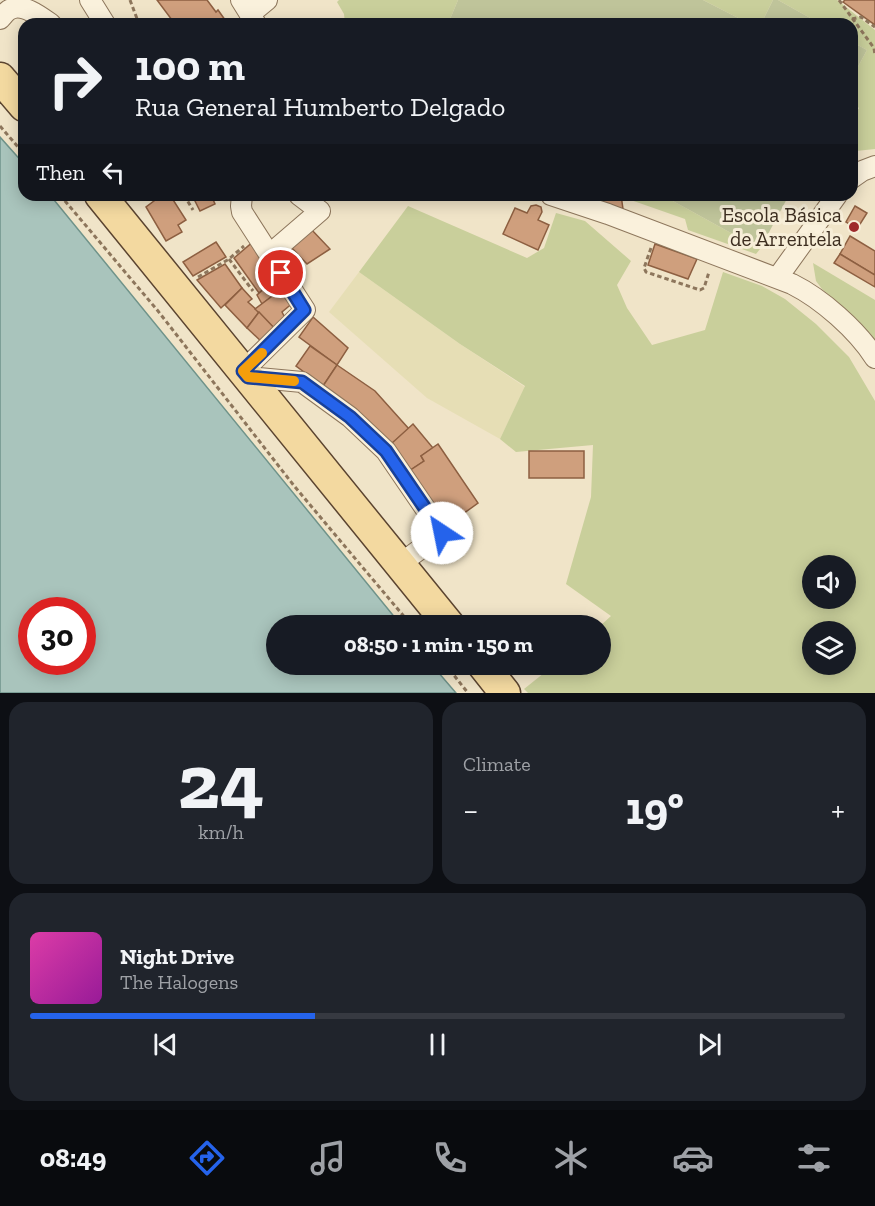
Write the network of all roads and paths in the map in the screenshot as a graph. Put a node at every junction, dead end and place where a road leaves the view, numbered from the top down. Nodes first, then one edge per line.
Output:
1 (90, 0) edge
2 (130, 0) edge
3 (267, 0) edge
4 (839, 0) edge
5 (4, 9) edge
6 (249, 13) edge
7 (41, 18) edge
8 (101, 18) edge
9 (137, 18) edge
10 (851, 18) edge
11 (856, 18) edge
12 (858, 27) edge
13 (875, 27) edge
14 (875, 55) edge
15 (0, 78) edge
16 (18, 99) edge
17 (0, 126) edge
18 (18, 146) edge
19 (875, 166) edge
20 (858, 174) edge
21 (65, 201) edge
22 (105, 201) edge
23 (188, 201) edge
24 (307, 201) edge
25 (568, 201) edge
26 (833, 201) edge
27 (242, 203) edge
28 (194, 210) dead end
29 (656, 232) junction
30 (257, 235) junction
31 (270, 254) junction
32 (715, 254) junction
33 (229, 259) junction
34 (778, 277) junction
35 (253, 291) dead end
36 (182, 296) junction
37 (875, 358) edge
38 (246, 374) junction
39 (400, 564) junction
40 (403, 615) edge
41 (441, 615) edge
42 (454, 675) edge
43 (491, 675) edge
44 (468, 693) edge
45 (505, 693) edge

1 - 8 street
2 - 9 path
3 - 6 street
4 - 10 path
5 - 7 street
11 - 13 path
12 - 14 path
15 - 16 main road
17 - 18 path
19 - 20 street
21 - 40 path
22 - 36 main road
23 - 28 path
24 - 31 street
25 - 29 street
26 - 34 street
27 - 30 street
29 - 32 street
29 - 32 path
30 - 31 street
30 - 33 path
31 - 38 street
32 - 34 street
33 - 35 path
33 - 36 path
34 - 37 street
36 - 38 main road
38 - 39 main road
38 - 39 street
39 - 41 main road
42 - 44 path
43 - 45 main road

